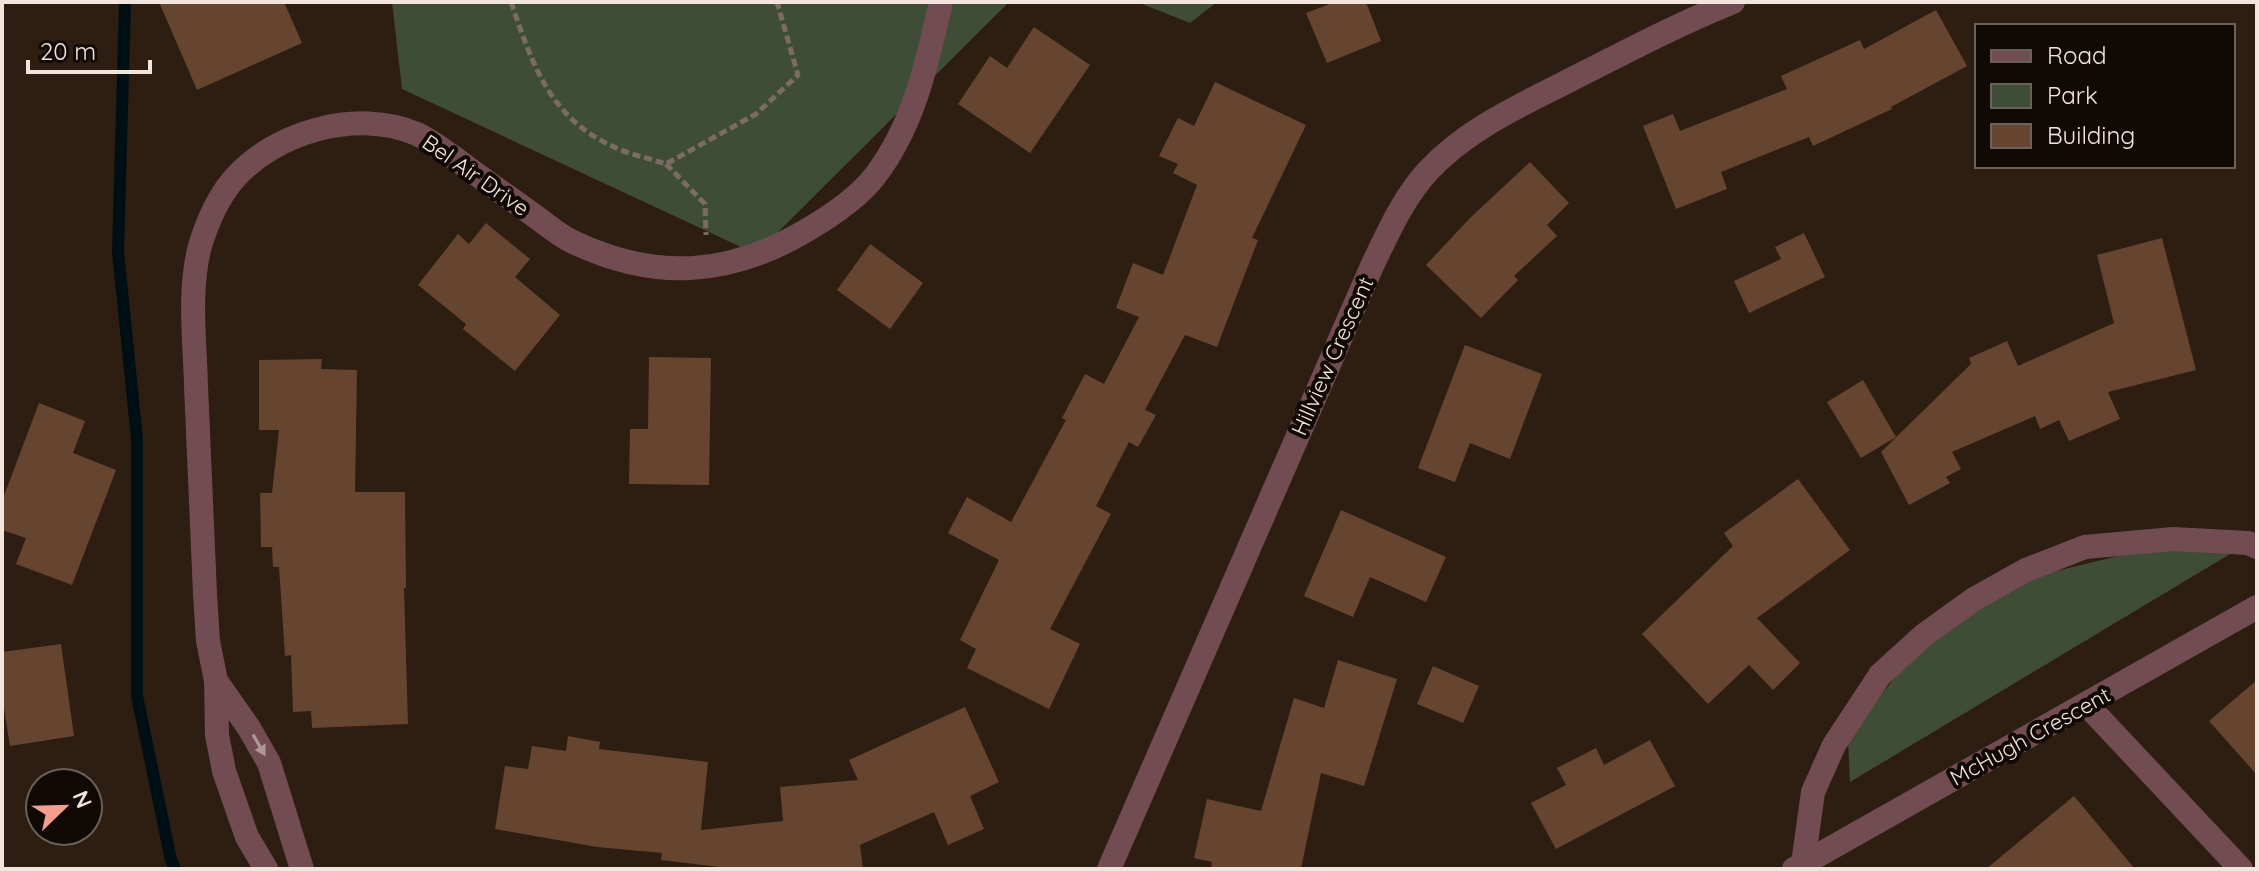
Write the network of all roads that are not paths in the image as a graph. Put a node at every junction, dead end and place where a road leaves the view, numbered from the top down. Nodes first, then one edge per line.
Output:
1 (941, 2) edge
2 (1733, 2) edge
3 (2257, 547) edge
4 (2257, 607) edge
5 (216, 681) junction
6 (2086, 704) junction
7 (1798, 867) edge
8 (266, 869) edge
9 (302, 869) edge
10 (1109, 869) edge
11 (2241, 869) edge

1 - 5 street, Bel Air Drive
2 - 10 street, Hillview Crescent
3 - 7 street, McHugh Crescent
4 - 6 street, McHugh Crescent
5 - 8 street, Bel Air Drive
5 -> 9 street, Bel Air Drive
6 - 7 street, McHugh Crescent
6 - 11 street

